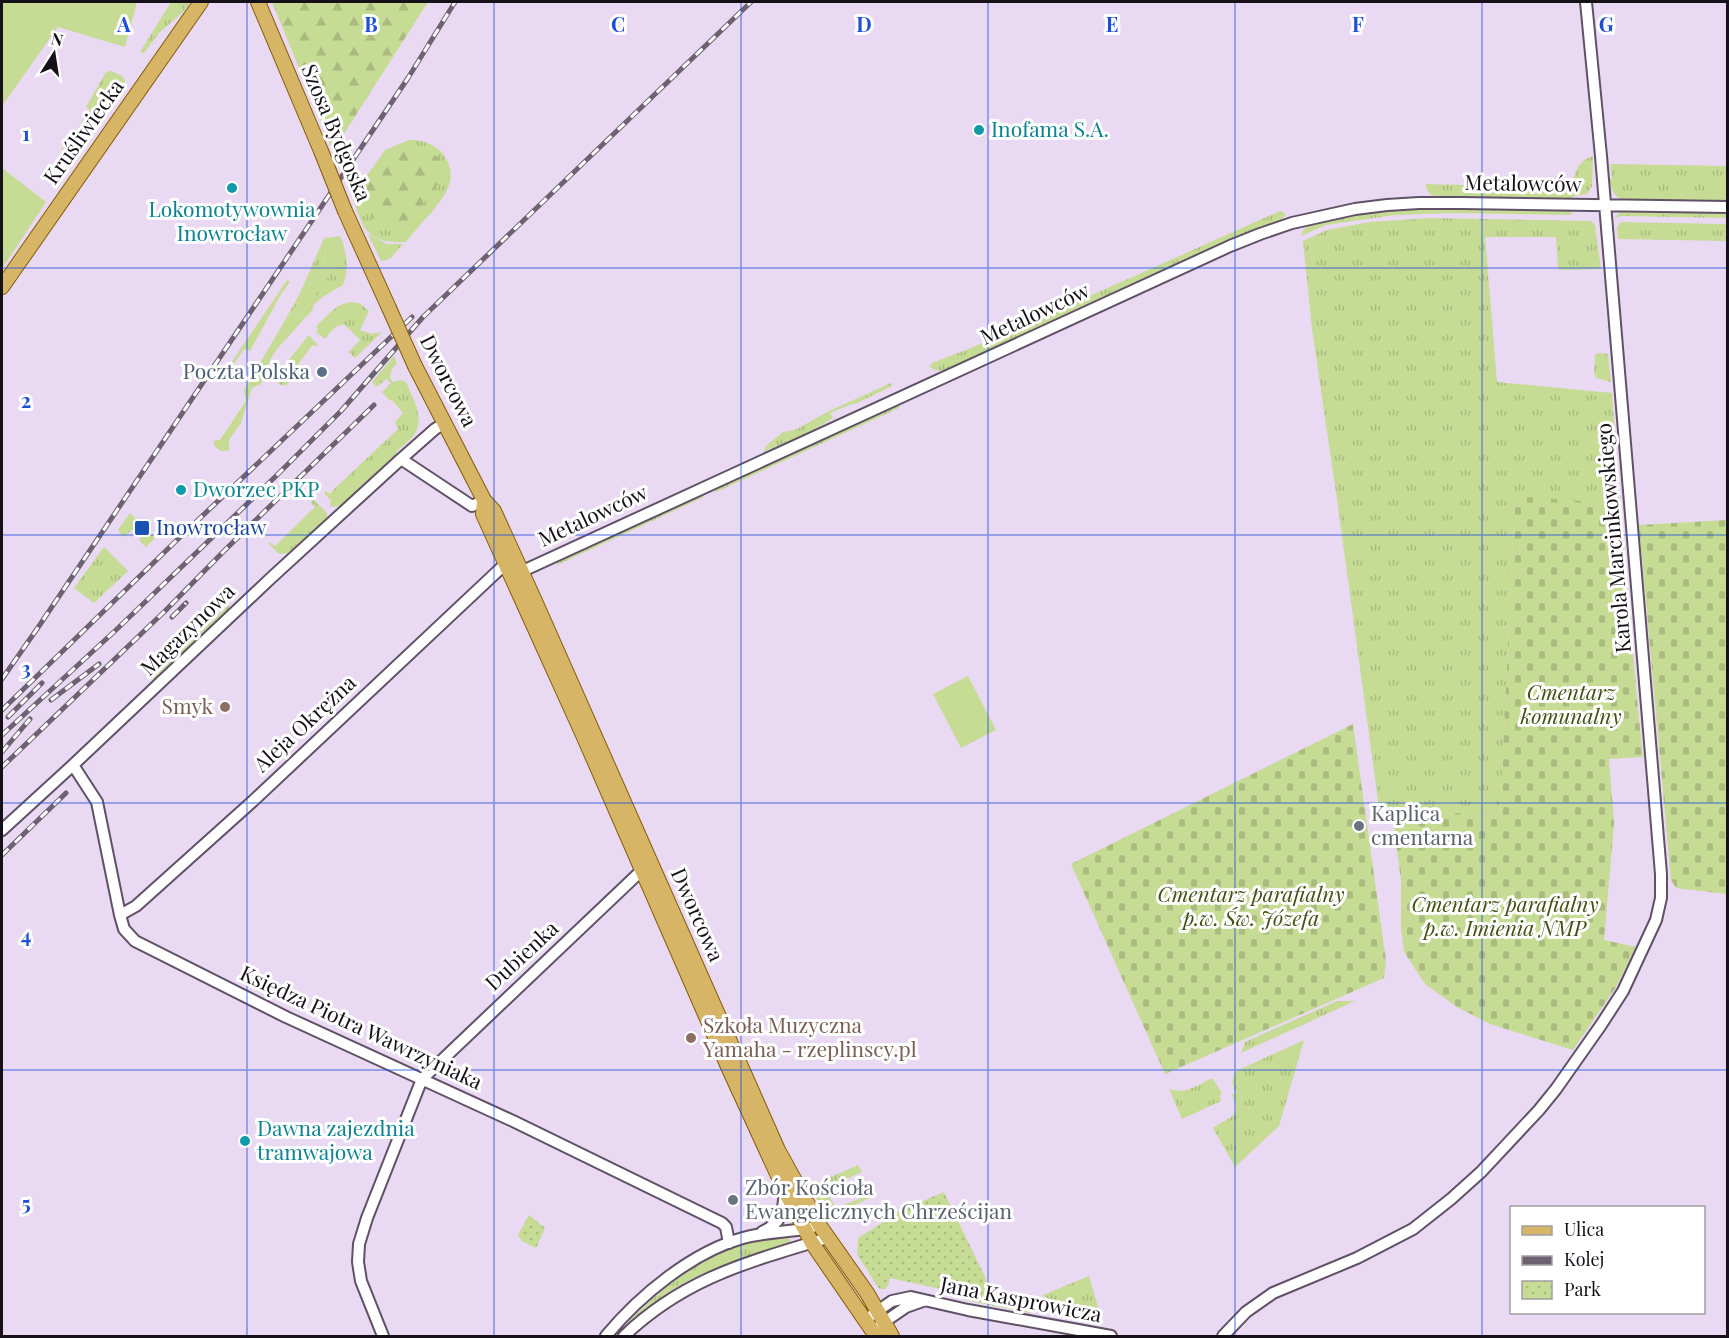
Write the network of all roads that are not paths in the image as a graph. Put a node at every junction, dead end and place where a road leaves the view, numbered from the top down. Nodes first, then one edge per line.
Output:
1 (201, 2) edge
2 (258, 2) edge
3 (1586, 2) edge
4 (1604, 205) junction
5 (1728, 207) edge
6 (375, 281) joint
7 (2, 287) edge
8 (445, 423) junction
9 (401, 459) junction
10 (484, 500) junction
11 (514, 568) junction
12 (73, 765) junction
13 (2, 830) edge
14 (647, 868) junction
15 (120, 915) junction
16 (422, 1078) junction
17 (785, 1191) junction
18 (805, 1229) junction
19 (824, 1232) junction
20 (754, 1236) junction
21 (729, 1243) junction
22 (812, 1243) junction
23 (867, 1293) junction
24 (892, 1301) junction
25 (924, 1301) junction
26 (874, 1324) edge
27 (383, 1336) edge
28 (606, 1336) edge
29 (624, 1336) edge
30 (892, 1336) edge
31 (1111, 1336) edge
32 (1222, 1336) edge

1 - 7 main road, Kruśliwiecka
2 - 6 main road, Szosa Bydgoska, bridge
3 - 4 street, Karola Marcinkowskiego
4 - 5 street, Metalowców
4 - 11 street, Metalowców
4 - 32 street, Karola Marcinkowskiego
6 - 8 main road, Dworcowa, bridge
8 - 9 street, Magazynowa
8 - 10 main road, Dworcowa
9 - 10 street
9 - 12 street, Magazynowa
10 - 11 main road, Dworcowa
11 - 14 main road, Dworcowa
11 - 15 street, Aleja Okrężna
12 - 13 street, Magazynowa
12 - 15 street, Księdza Piotra Wawrzyniaka
14 - 16 street, Dubienka
14 - 17 main road, Dworcowa
14 - 19 main road, Dworcowa
15 - 16 street, Księdza Piotra Wawrzyniaka
16 - 21 street, Księdza Piotra Wawrzyniaka
16 - 27 street
17 - 18 main road, Dworcowa
17 - 20 street
18 - 19 street
18 - 20 street
18 - 22 main road, Dworcowa
19 - 22 street
19 - 23 main road, Dworcowa
20 - 21 street
21 - 28 street
22 - 26 main road, Dworcowa
22 - 29 street
23 - 24 street, Jana Kasprowicza
23 - 26 main road, Dworcowa
24 - 25 street, Jana Kasprowicza
24 - 26 street
25 - 26 street, Jana Kasprowicza
25 - 31 street, Jana Kasprowicza
26 - 30 main road, Dworcowa

